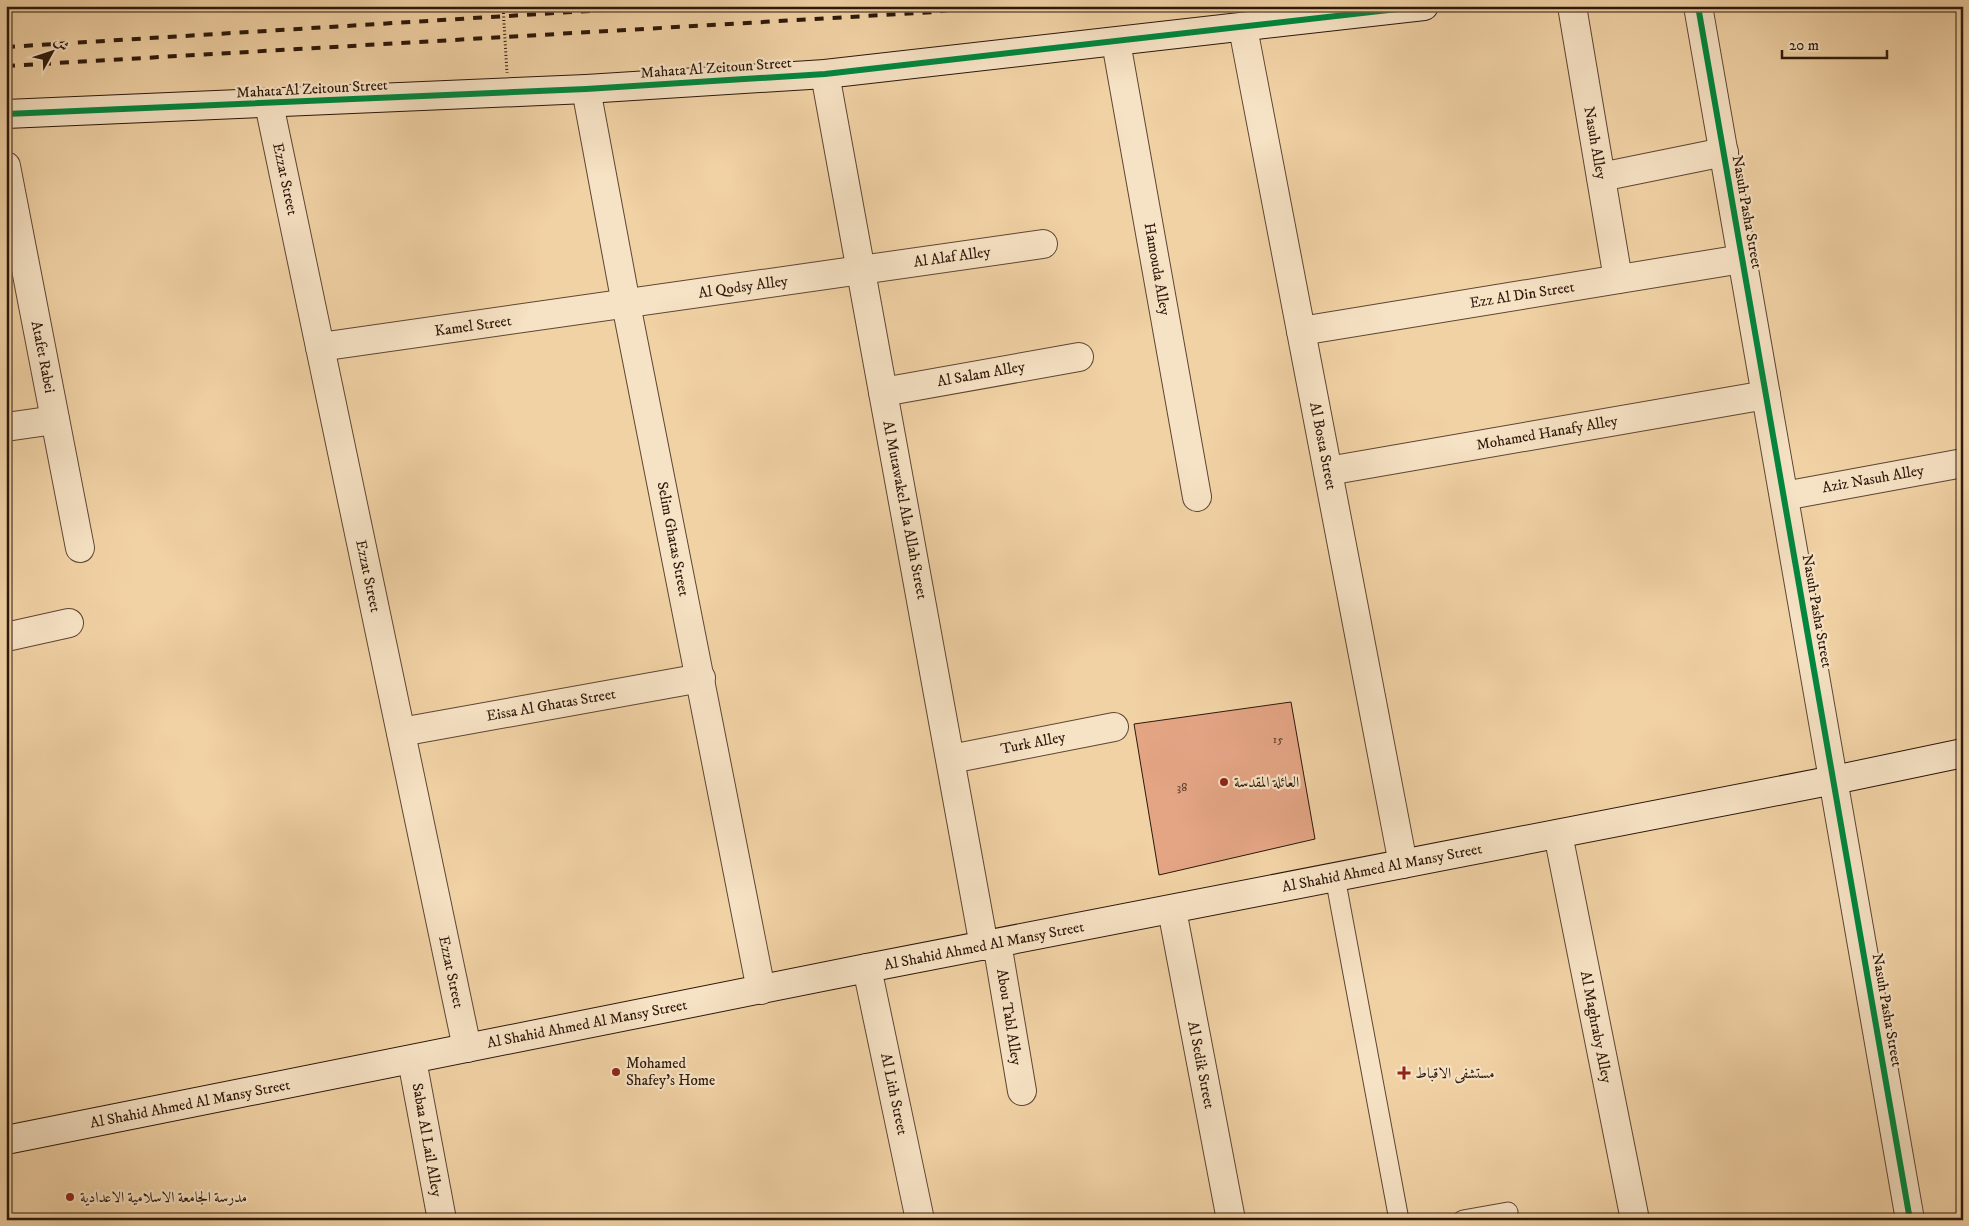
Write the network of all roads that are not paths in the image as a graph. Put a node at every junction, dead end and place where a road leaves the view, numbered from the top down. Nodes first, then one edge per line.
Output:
1 (1424, 6) edge
2 (1572, 6) edge
3 (1698, 6) edge
4 (1243, 28) junction
5 (1116, 42) junction
6 (824, 74) junction
7 (586, 89) junction
8 (269, 104) junction
9 (6, 114) edge
10 (1724, 152) junction
11 (6, 166) edge
12 (1600, 177) junction
13 (1043, 244) dead end
14 (1742, 259) junction
15 (860, 270) junction
16 (1618, 279) junction
17 (626, 304) junction
18 (1301, 331) junction
19 (320, 348) junction
20 (1079, 357) dead end
21 (883, 392) junction
22 (1766, 395) junction
23 (55, 420) junction
24 (6, 427) edge
25 (1963, 463) edge
26 (1328, 471) junction
27 (1784, 496) junction
28 (1197, 497) dead end
29 (80, 548) dead end
30 (69, 623) dead end
31 (6, 637) edge
32 (700, 678) junction
33 (1114, 727) dead end
34 (401, 732) junction
35 (1963, 753) edge
36 (951, 760) junction
37 (1834, 780) junction
38 (1558, 834) junction
39 (1403, 864) junction
40 (1335, 877) junction
41 (1172, 910) junction
42 (990, 944) junction
43 (868, 968) junction
44 (761, 990) junction
45 (467, 1048) junction
46 (412, 1060) junction
47 (1022, 1091) dead end
48 (6, 1140) edge
49 (1508, 1212) dead end
50 (1906, 1219) edge
51 (442, 1220) edge
52 (920, 1220) edge
53 (1231, 1220) edge
54 (1399, 1220) edge
55 (1462, 1220) edge
56 (1635, 1220) edge

1 - 4 street, Mahata Al Zeitoun Street
2 - 12 street, Nasuh Alley
3 - 10 street, Nasuh Pasha Street
4 - 5 street, Mahata Al Zeitoun Street
4 - 18 street, Al Bosta Street
5 - 6 street, Mahata Al Zeitoun Street
5 - 28 street, Hamouda Alley
6 - 7 street, Mahata Al Zeitoun Street
6 - 15 street, Al Mutawakel Ala Allah Street
7 - 8 street, Mahata Al Zeitoun Street
7 - 17 street, Selim Ghatas Street
8 - 9 street, Mahata Al Zeitoun Street
8 - 19 street, Ezzat Street
10 - 12 street
10 - 14 street, Nasuh Pasha Street
11 - 23 street, Atafet Rabei
12 - 16 street, Nasuh Alley
13 - 15 street, Al Alaf Alley
14 - 16 street, Ezz Al Din Street
14 - 22 street, Nasuh Pasha Street
15 - 17 street, Al Qodsy Alley
15 - 21 street, Al Mutawakel Ala Allah Street
16 - 18 street, Ezz Al Din Street
17 - 19 street, Kamel Street
17 - 32 street, Selim Ghatas Street
18 - 26 street, Al Bosta Street
19 - 34 street, Ezzat Street
20 - 21 street, Al Salam Alley
21 - 36 street, Al Mutawakel Ala Allah Street
22 - 26 street, Mohamed Hanafy Alley
22 - 27 street, Nasuh Pasha Street
23 - 24 street
23 - 29 street, Atafet Rabei
25 - 27 street, Aziz Nasuh Alley
26 - 39 street, Al Bosta Street
27 - 37 street, Nasuh Pasha Street
30 - 31 street
32 - 34 street, Eissa Al Ghatas Street
32 - 44 street, Selim Ghatas Street
33 - 36 street, Turk Alley
34 - 45 street, Ezzat Street
35 - 37 street, Al Shahid Ahmed Al Mansy Street
36 - 42 street, Al Mutawakel Ala Allah Street
37 - 38 street, Al Shahid Ahmed Al Mansy Street
37 - 50 street, Nasuh Pasha Street
38 - 39 street, Al Shahid Ahmed Al Mansy Street
38 - 56 street, Al Maghraby Alley
39 - 40 street, Al Shahid Ahmed Al Mansy Street
40 - 41 street, Al Shahid Ahmed Al Mansy Street
40 - 54 lane
41 - 42 street, Al Shahid Ahmed Al Mansy Street
41 - 53 street, Al Sedik Street
42 - 43 street, Al Shahid Ahmed Al Mansy Street
42 - 47 street, Abou Tabl Alley
43 - 44 street, Al Shahid Ahmed Al Mansy Street
43 - 52 street, Al Lith Street
44 - 45 street, Al Shahid Ahmed Al Mansy Street
45 - 46 street, Al Shahid Ahmed Al Mansy Street
46 - 48 street, Al Shahid Ahmed Al Mansy Street
46 - 51 street, Sabaa Al Lail Alley
49 - 55 lane

